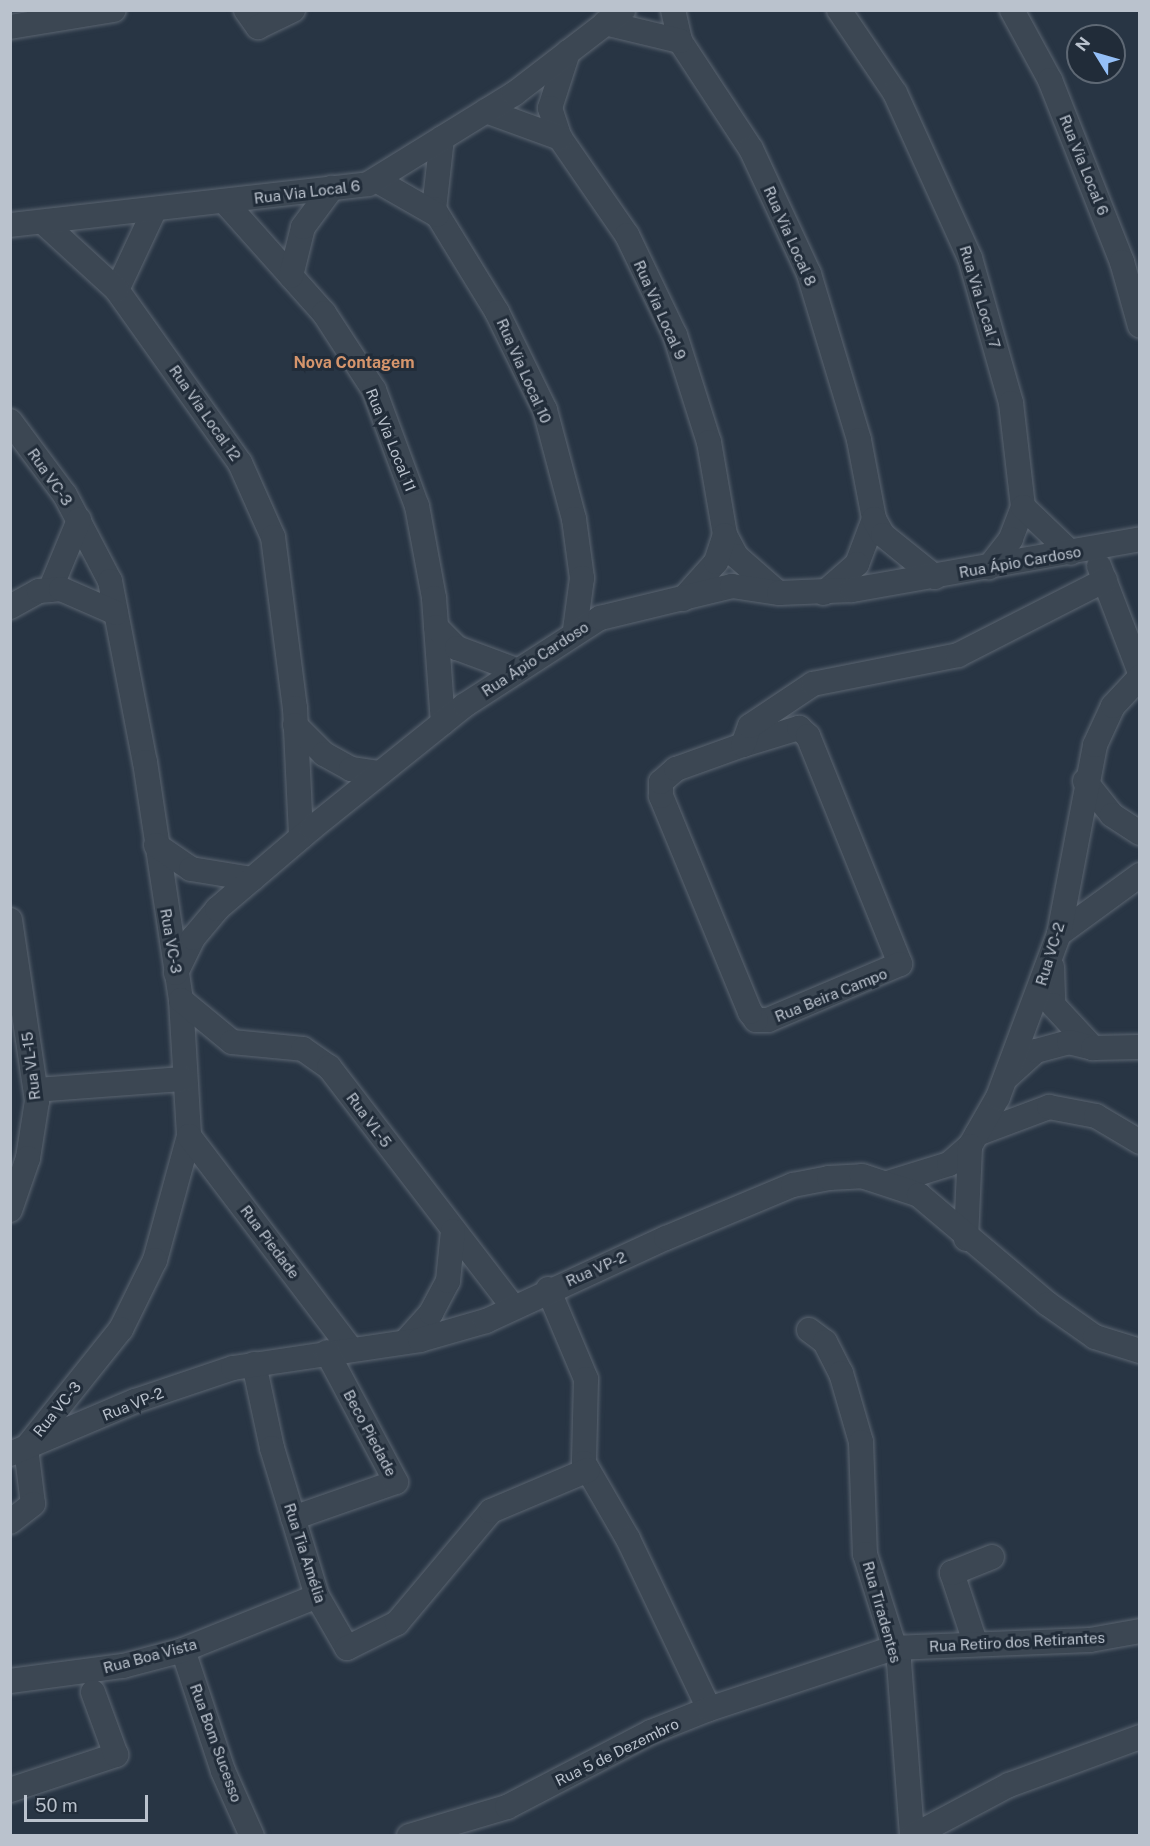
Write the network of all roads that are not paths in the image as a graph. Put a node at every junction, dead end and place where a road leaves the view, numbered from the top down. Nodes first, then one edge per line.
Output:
1 (114, 10) edge
2 (246, 10) edge
3 (293, 10) edge
4 (673, 10) edge
5 (838, 10) edge
6 (1012, 10) edge
7 (614, 17) edge
8 (10, 27) edge
9 (680, 42) junction
10 (569, 50) junction
11 (486, 111) junction
12 (442, 138) junction
13 (560, 138) junction
14 (376, 180) junction
15 (332, 189) junction
16 (225, 202) junction
17 (154, 211) junction
18 (437, 215) junction
19 (44, 223) junction
20 (10, 225) edge
21 (291, 276) junction
22 (117, 290) junction
23 (1140, 326) edge
24 (10, 421) edge
25 (1023, 507) junction
26 (874, 519) junction
27 (78, 520) junction
28 (725, 535) junction
29 (1140, 539) edge
30 (1081, 551) junction
31 (989, 567) junction
32 (935, 577) junction
33 (582, 578) junction
34 (1105, 580) junction
35 (50, 590) junction
36 (779, 593) junction
37 (824, 593) junction
38 (683, 599) junction
39 (10, 607) edge
40 (116, 613) junction
41 (629, 614) junction
42 (436, 627) junction
43 (575, 630) junction
44 (516, 670) junction
45 (1140, 675) edge
46 (443, 723) junction
47 (295, 725) junction
48 (743, 745) junction
49 (380, 773) junction
50 (1085, 781) junction
51 (1140, 833) edge
52 (301, 837) junction
53 (156, 846) junction
54 (1140, 875) edge
55 (252, 879) junction
56 (10, 920) edge
57 (1055, 945) junction
58 (176, 973) junction
59 (181, 1000) junction
60 (17, 1005) edge
61 (1140, 1047) edge
62 (1093, 1048) junction
63 (184, 1079) junction
64 (1004, 1080) junction
65 (36, 1090) junction
66 (189, 1136) junction
67 (973, 1140) junction
68 (1140, 1142) edge
69 (891, 1182) junction
70 (10, 1210) edge
71 (453, 1231) junction
72 (966, 1239) junction
73 (548, 1289) junction
74 (513, 1307) junction
75 (809, 1330) dead end
76 (405, 1342) junction
77 (339, 1350) junction
78 (1140, 1351) edge
79 (254, 1364) junction
80 (18, 1451) edge
81 (588, 1470) junction
82 (293, 1518) junction
83 (10, 1522) edge
84 (992, 1557) dead end
85 (316, 1596) junction
86 (1140, 1631) edge
87 (975, 1642) junction
88 (893, 1648) junction
89 (183, 1650) junction
90 (10, 1681) edge
91 (93, 1692) dead end
92 (709, 1709) junction
93 (1140, 1737) edge
94 (10, 1790) edge
95 (252, 1836) edge
96 (409, 1836) edge
97 (913, 1836) edge

1 - 8 street
2 - 3 street
4 - 9 street, Rua Via Local 8
5 - 25 street, Rua Via Local 7
6 - 23 street, Rua Via Local 6
7 - 9 street
7 - 10 street, Rua Via Local 6
9 - 26 street, Rua Via Local 8
10 - 11 street, Rua Via Local 6
10 - 13 street, Rua Via Local 9
11 - 12 street, Rua Via Local 6
11 - 13 street
12 - 14 street, Rua Via Local 6
12 - 18 street, Rua Via Local 10
13 - 28 street, Rua Via Local 9
14 - 15 street, Rua Via Local 6
14 - 18 street, Rua Via Local 10
15 - 16 street, Rua Via Local 6
15 - 21 street
16 - 17 street, Rua Via Local 6
16 - 21 street, Rua Via Local 11
17 - 19 street, Rua Via Local 6
17 - 22 street
18 - 33 street, Rua Via Local 10
19 - 20 street, Rua Via Local 6
19 - 22 street, Rua Via Local 12
21 - 42 street, Rua Via Local 11
22 - 47 street, Rua Via Local 12
24 - 27 street, Rua VC-3
25 - 30 street
25 - 31 street, Rua Via Local 7
26 - 32 street, Rua Via Local 8
26 - 37 street
27 - 35 street
27 - 40 street, Rua VC-3
28 - 36 street, Rua Via Local 9
28 - 38 street, Rua Via Local 9
29 - 30 street, Rua Ápio Cardoso
30 - 31 street, Rua Ápio Cardoso
30 - 34 street
31 - 32 street, Rua Ápio Cardoso
32 - 37 street, Rua Ápio Cardoso
33 - 41 street, Rua Via Local 10
33 - 43 street, Rua Via Local 10
34 - 45 street
34 - 48 street
35 - 39 street
35 - 40 street
36 - 37 street, Rua Ápio Cardoso
36 - 38 street, Rua Ápio Cardoso
38 - 41 street, Rua Ápio Cardoso
40 - 53 street, Rua VC-3
41 - 43 street, Rua Ápio Cardoso
42 - 44 street
42 - 46 street, Rua Via Local 11
43 - 44 street, Rua Ápio Cardoso
44 - 46 street, Rua Ápio Cardoso
45 - 50 street, Rua VC-2
46 - 49 street, Rua Ápio Cardoso
47 - 49 street
47 - 52 street, Rua Via Local 12
48 - 48 street, Rua Beira Campo
49 - 52 street, Rua Ápio Cardoso
50 - 51 street
50 - 57 street, Rua VC-2
52 - 55 street, Rua Ápio Cardoso
53 - 55 street
53 - 58 street, Rua VC-3
54 - 57 street
55 - 58 street, Rua Ápio Cardoso
56 - 60 street, Rua VL-15
57 - 62 street
57 - 64 street, Rua VC-2
58 - 59 street, Rua VC-3
59 - 63 street, Rua VC-3
59 - 71 street, Rua VL-5
60 - 65 street, Rua VL-15
61 - 62 street
62 - 64 street
63 - 65 street
63 - 66 street, Rua VC-3
64 - 67 street, Rua VC-2
65 - 70 street, Rua VL-15
66 - 77 street, Rua Piedade
66 - 80 street, Rua VC-3
67 - 68 street
67 - 69 street
67 - 72 street
69 - 72 street, Rua VP-2
69 - 73 street, Rua VP-2
71 - 74 street, Rua VL-5
71 - 76 street
72 - 78 street, Rua VP-2
73 - 74 street, Rua VP-2
73 - 81 street
74 - 76 street, Rua VP-2
75 - 88 street, Rua Tiradentes
76 - 77 street, Rua VP-2
77 - 79 street, Rua VP-2
77 - 82 street, Beco Piedade
79 - 80 street, Rua VP-2
79 - 82 street, Rua Tia Amélia
80 - 83 street
81 - 85 street, Rua Tia Amélia
81 - 92 street
82 - 85 street, Rua Tia Amélia
84 - 87 street
85 - 89 street, Rua Boa Vista
86 - 87 street, Rua Retiro dos Retirantes
87 - 88 street, Rua Retiro dos Retirantes
88 - 92 street, Rua 5 de Dezembro
88 - 97 street, Rua Tiradentes
89 - 90 street, Rua Boa Vista
89 - 95 street, Rua Bom Sucesso
91 - 94 street
92 - 96 street, Rua 5 de Dezembro
93 - 97 street

